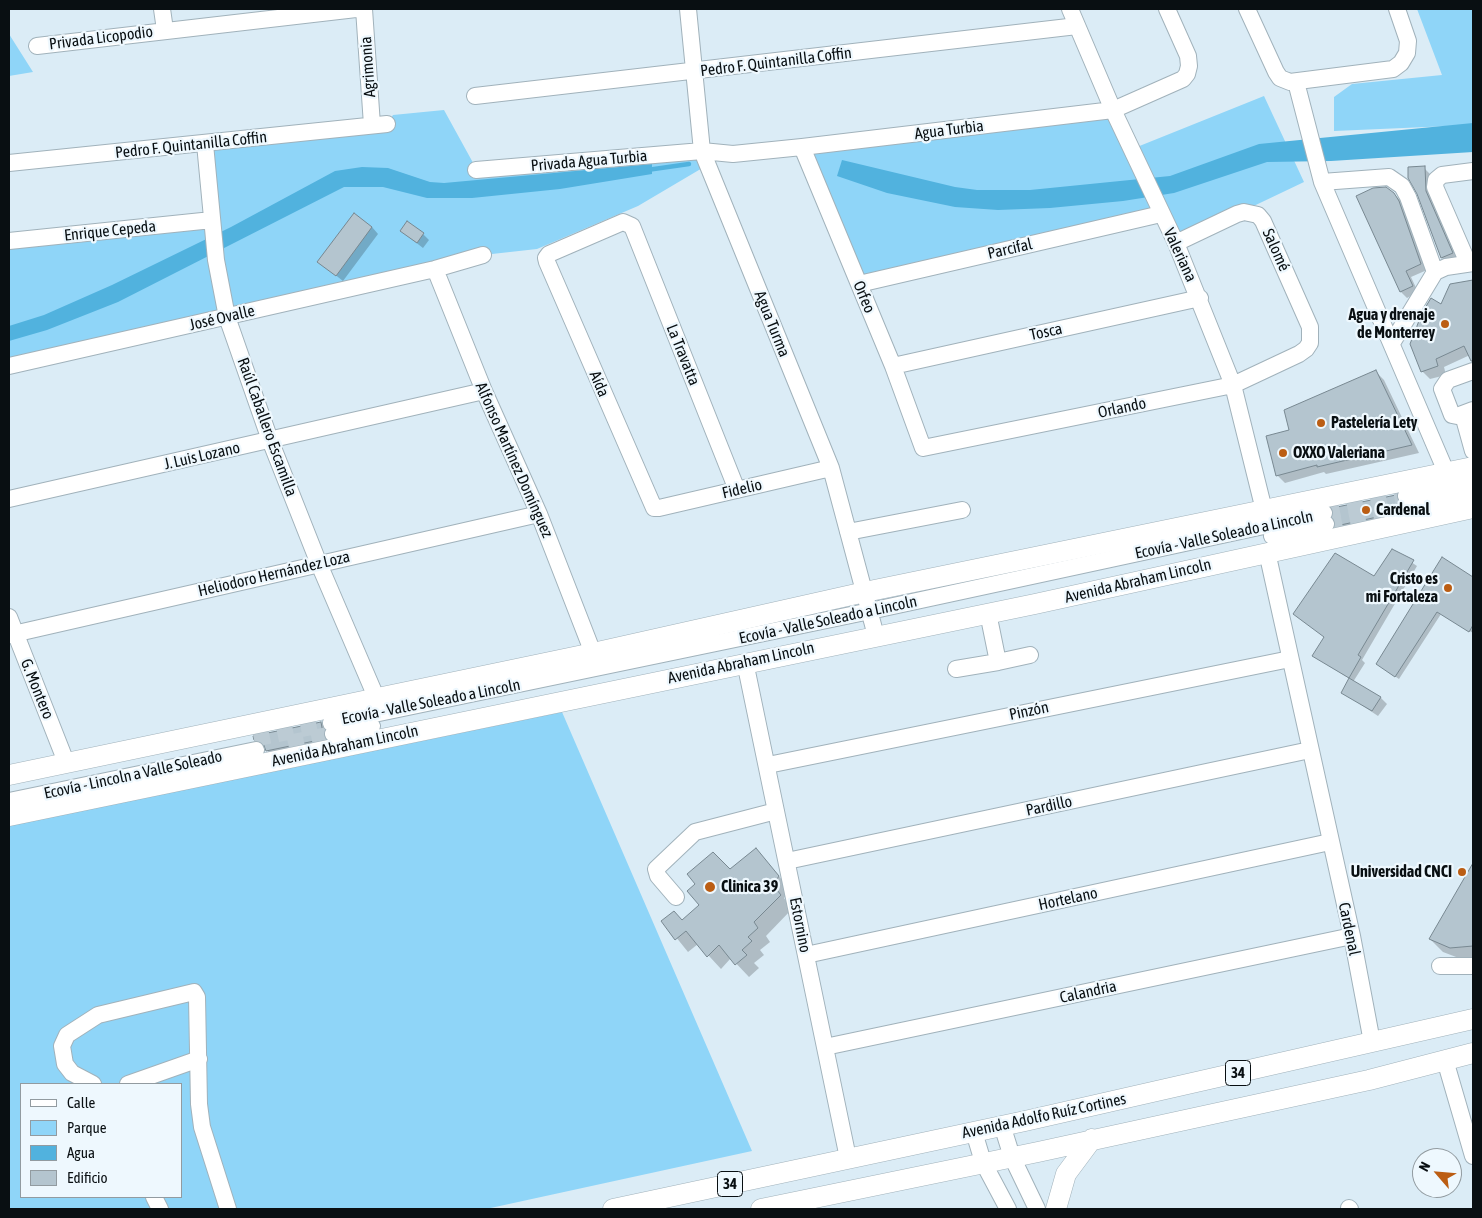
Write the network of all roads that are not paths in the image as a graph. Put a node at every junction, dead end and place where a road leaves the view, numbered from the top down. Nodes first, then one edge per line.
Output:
1 (162, 9) edge
2 (356, 9) edge
3 (364, 9) edge
4 (688, 9) edge
5 (1070, 9) edge
6 (1167, 9) edge
7 (1247, 9) edge
8 (1397, 9) edge
9 (262, 14) edge
10 (1077, 26) junction
11 (165, 30) junction
12 (37, 46) dead end
13 (695, 71) junction
14 (1296, 82) junction
15 (474, 96) dead end
16 (1114, 110) junction
17 (380, 124) joint
18 (206, 144) junction
19 (802, 147) junction
20 (702, 151) junction
21 (9, 163) edge
22 (476, 170) dead end
23 (1473, 171) edge
24 (1322, 182) junction
25 (1161, 214) junction
26 (626, 222) joint
27 (213, 226) junction
28 (9, 241) edge
29 (1176, 243) junction
30 (483, 255) dead end
31 (1471, 263) edge
32 (435, 268) junction
33 (1435, 272) junction
34 (859, 284) junction
35 (1200, 298) junction
36 (227, 317) junction
37 (1310, 343) joint
38 (1392, 343) junction
39 (9, 366) edge
40 (893, 366) junction
41 (1473, 371) edge
42 (1234, 385) junction
43 (484, 391) junction
44 (1468, 412) edge
45 (270, 440) junction
46 (923, 448) joint
47 (1473, 451) edge
48 (1473, 467) edge
49 (831, 468) junction
50 (1447, 474) junction
51 (1473, 482) edge
52 (738, 490) junction
53 (1473, 494) edge
54 (9, 498) edge
55 (654, 508) joint
56 (1473, 508) edge
57 (962, 510) dead end
58 (1264, 510) junction
59 (539, 514) junction
60 (1325, 519) tunnel mouth
61 (848, 532) junction
62 (1266, 552) junction
63 (319, 564) junction
64 (988, 613) junction
65 (871, 615) junction
66 (9, 617) edge
67 (12, 634) edge
68 (594, 652) junction
69 (1030, 655) dead end
70 (1290, 659) junction
71 (745, 662) junction
72 (998, 662) junction
73 (956, 670) dead end
74 (376, 697) junction
75 (332, 728) tunnel mouth
76 (1310, 750) junction
77 (66, 762) junction
78 (768, 765) junction
79 (9, 775) edge
80 (9, 791) edge
81 (9, 801) edge
82 (776, 811) junction
83 (9, 816) edge
84 (1330, 842) junction
85 (787, 861) junction
86 (676, 897) dead end
87 (1352, 936) junction
88 (806, 955) junction
89 (1440, 966) dead end
90 (1473, 966) edge
91 (1473, 1019) edge
92 (1372, 1042) junction
93 (825, 1047) junction
94 (1473, 1053) edge
95 (199, 1058) junction
96 (1445, 1060) junction
97 (91, 1083) edge
98 (131, 1083) edge
99 (1468, 1123) edge
100 (1002, 1125) junction
101 (974, 1132) junction
102 (1092, 1139) junction
103 (1473, 1156) edge
104 (1012, 1157) junction
105 (848, 1158) junction
106 (983, 1162) junction
107 (222, 1189) junction
108 (218, 1209) edge
109 (228, 1209) edge
110 (613, 1209) edge
111 (761, 1209) edge
112 (1008, 1209) edge
113 (1037, 1209) edge
114 (1056, 1209) edge

1 - 11 street
2 - 9 street, Privada Licopodio
3 - 17 street, Agrimonia
4 - 13 street, Agua Turma
5 - 10 street, Valeriana
6 - 16 street, Agua Turbia
7 - 14 street
8 - 14 street
9 - 11 street, Privada Licopodio
10 - 13 street, Pedro F. Quintanilla Coffin
10 - 16 street, Valeriana
11 - 12 street, Privada Licopodio
13 - 15 street, Pedro F. Quintanilla Coffin
13 - 20 street, Agua Turma
14 - 24 street
16 - 19 street, Agua Turbia
16 - 25 street, Valeriana
17 - 18 street, Pedro F. Quintanilla Coffin
18 - 21 street, Pedro F. Quintanilla Coffin
18 - 27 street, Raúl Caballero Escamilla
19 - 20 street, Agua Turbia
19 - 34 street, Orfeo
20 - 22 street, Privada Agua Turbia
20 - 49 street, Agua Turma
23 - 31 street
24 - 33 street
24 - 38 street
25 - 29 street, Valeriana
25 - 34 street, Parcifal
26 - 52 street, La Travatta
26 - 55 street, Aída
27 - 28 street, Enrique Cepeda
27 - 36 street, Raúl Caballero Escamilla
29 - 35 street, Valeriana
29 - 37 street, Salomé
30 - 32 street, José Ovalle
31 - 33 street
32 - 36 street, José Ovalle
32 - 43 street, Alfonso Martínez Domínguez
33 - 38 street
34 - 40 street, Orfeo
35 - 40 street, Tosca
35 - 42 street, Valeriana
36 - 39 street, José Ovalle
36 - 45 street, Raúl Caballero Escamilla
37 - 42 street, Orlando
38 - 50 street
40 - 46 street, Orfeo
41 - 44 street
42 - 46 street, Orlando
42 - 58 street, Valeriana
43 - 45 street, J. Luis Lozano
43 - 59 street, Alfonso Martínez Domínguez
44 - 47 street
45 - 54 street, J. Luis Lozano
45 - 63 street, Raúl Caballero Escamilla
48 - 50 main road
49 - 52 street, Fidelio
49 - 61 street, Agua Turma
50 - 58 main road
51 - 53 street
52 - 55 street, Fidelio
56 - 62 main road, Avenida Abraham Lincoln
57 - 61 street
58 - 65 main road
59 - 63 street, Heliodoro Hernández Loza
59 - 68 street, Alfonso Martínez Domínguez
60 - 65 street
61 - 65 street, Agua Turma
62 - 64 main road, Avenida Abraham Lincoln
62 - 70 street, Cardenal
63 - 67 street, Heliodoro Hernández Loza
63 - 74 street, Raúl Caballero Escamilla
64 - 65 main road, Avenida Abraham Lincoln
64 - 72 street
65 - 68 main road
65 - 71 main road, Avenida Abraham Lincoln
65 - 75 street
66 - 67 street, G. Montero
67 - 77 street, G. Montero
68 - 74 main road
69 - 72 street
70 - 76 street, Cardenal
70 - 78 street, Pinzón
71 - 78 street, Estornino
71 - 83 main road, Avenida Abraham Lincoln
72 - 73 street
74 - 77 main road
76 - 84 street, Cardenal
76 - 85 street, Pardillo
77 - 79 main road
78 - 82 street, Estornino
80 - 81 street, Ecovía - Lincoln a Valle Soleado
82 - 85 street, Estornino
82 - 86 street
84 - 87 street, Cardenal
84 - 88 street, Hortelano
85 - 88 street, Estornino
87 - 92 street, Cardenal
87 - 93 street, Calandria
88 - 93 street, Estornino
89 - 90 street
91 - 92 main road, Avenida Adolfo Ruíz Cortines / 34
92 - 100 main road, Avenida Adolfo Ruíz Cortines / 34
93 - 105 street, Estornino
94 - 96 main road, Avenida Adolfo Ruíz Cortines / 34
95 - 97 street
95 - 98 street
95 - 107 street
96 - 99 street
96 - 102 main road, Avenida Adolfo Ruíz Cortines / 34
99 - 103 street
100 - 101 main road, Avenida Adolfo Ruíz Cortines / 34
100 - 104 street
101 - 105 main road, Avenida Adolfo Ruíz Cortines / 34
101 - 106 street
102 - 104 main road, Avenida Adolfo Ruíz Cortines / 34
102 - 114 main road
104 - 106 main road, Avenida Adolfo Ruíz Cortines / 34
104 - 113 street
105 - 110 main road, Avenida Adolfo Ruíz Cortines / 34
106 - 111 main road, Avenida Adolfo Ruíz Cortines / 34
106 - 112 street
107 - 108 street
107 - 109 street

